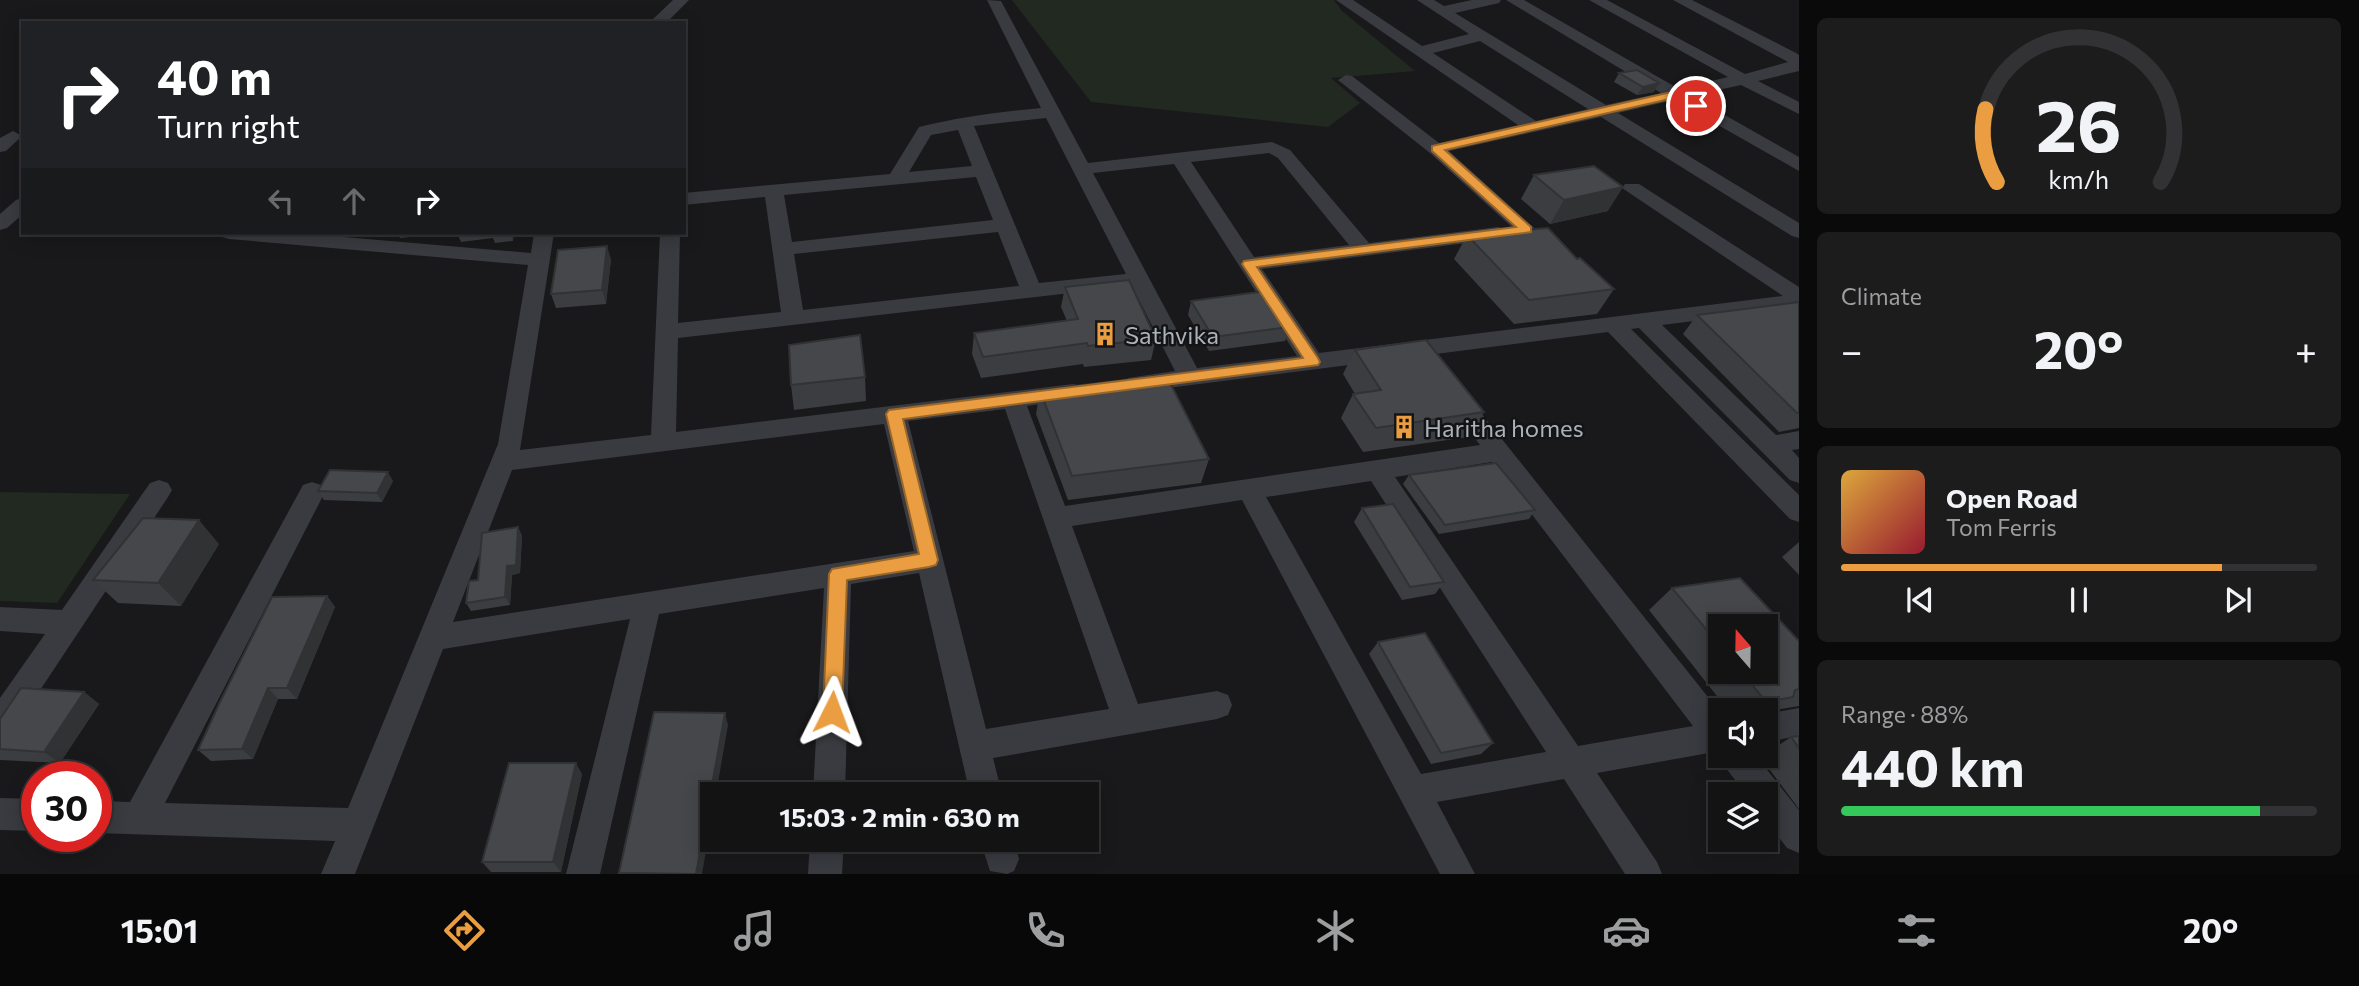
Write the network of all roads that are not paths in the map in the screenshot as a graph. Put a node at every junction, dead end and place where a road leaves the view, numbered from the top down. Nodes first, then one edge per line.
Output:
1 (682, 0) edge
2 (1343, 0) edge
3 (1424, 0) edge
4 (1494, 0) edge
5 (1513, 0) edge
6 (1596, 0) edge
7 (1680, 0) edge
8 (994, 1) edge
9 (1441, 10) junction
10 (659, 21) edge
11 (1482, 36) junction
12 (1419, 51) junction
13 (1743, 79) junction
14 (1346, 80) dead end
15 (1676, 94) junction
16 (1799, 109) edge
17 (1602, 110) junction
18 (1052, 111) junction
19 (964, 124) junction
20 (1533, 127) junction
21 (1436, 149) junction
22 (1179, 158) junction
23 (1799, 165) edge
24 (1082, 169) junction
25 (982, 171) junction
26 (897, 179) junction
27 (1632, 188) dead end
28 (774, 190) junction
29 (686, 199) edge
30 (1005, 225) junction
31 (1526, 230) junction
32 (1799, 232) edge
33 (278, 235) edge
34 (544, 235) edge
35 (670, 235) edge
36 (328, 237) edge
37 (783, 249) junction
38 (1363, 250) junction
39 (538, 260) junction
40 (1249, 264) junction
41 (1566, 267) edge
42 (1139, 279) junction
43 (1032, 291) junction
44 (1799, 299) edge
45 (793, 318) junction
46 (1622, 318) junction
47 (667, 332) junction
48 (1418, 349) junction
49 (1313, 362) junction
50 (1190, 377) junction
51 (1013, 399) junction
52 (894, 414) junction
53 (1799, 440) edge
54 (663, 443) junction
55 (1771, 445) junction
56 (1499, 452) junction
57 (502, 462) junction
58 (1377, 470) junction
59 (1799, 473) edge
60 (1249, 489) junction
61 (159, 490) dead end
62 (312, 492) dead end
63 (1799, 512) edge
64 (1055, 518) junction
65 (929, 560) junction
66 (838, 574) junction
67 (648, 603) junction
68 (0, 620) edge
69 (69, 622) junction
70 (433, 638) junction
71 (1217, 705) dead end
72 (1128, 718) junction
73 (1708, 721) edge
74 (1799, 722) edge
75 (0, 724) edge
76 (1778, 726) edge
77 (1708, 738) edge
78 (975, 746) junction
79 (1570, 763) junction
80 (1745, 768) edge
81 (829, 782) edge
82 (983, 782) edge
83 (1412, 791) junction
84 (0, 814) edge
85 (21, 815) edge
86 (112, 817) edge
87 (139, 818) junction
88 (358, 825) junction
89 (1799, 836) edge
90 (826, 852) edge
91 (338, 874) edge
92 (583, 874) edge
93 (825, 874) edge
94 (1458, 874) edge
95 (1645, 874) edge

1 - 10 street
2 - 12 street
3 - 9 street
4 - 9 street
5 - 15 street
6 - 13 street
7 - 13 street
8 - 18 street
9 - 11 street
11 - 12 street
11 - 17 street
12 - 20 street
13 - 15 street
13 - 16 street
14 - 21 street
15 - 17 street
15 - 23 street
17 - 20 street
17 - 32 street
18 - 19 street
18 - 24 street
19 - 25 street
19 - 26 street
20 - 21 street
21 - 31 street
22 - 24 street
22 - 38 street
22 - 40 street
24 - 42 street
25 - 26 street
25 - 30 street
26 - 28 street
27 - 44 street
28 - 29 street
28 - 37 street
30 - 37 street
30 - 43 street
31 - 38 street
31 - 41 street
33 - 36 street
34 - 39 street
35 - 47 street
36 - 39 street
37 - 45 street
38 - 40 street
39 - 57 street
40 - 49 street
42 - 43 street
42 - 50 street
43 - 45 street
44 - 46 street
45 - 47 street
46 - 48 street
46 - 55 street
46 - 63 street
47 - 54 street
48 - 49 street
48 - 56 street
49 - 50 street
50 - 51 street
51 - 52 street
51 - 64 street
52 - 54 street
52 - 65 street
53 - 55 street
54 - 57 street
55 - 59 street
56 - 58 street
56 - 73 street
57 - 70 street
58 - 60 street
58 - 79 street
60 - 64 street
60 - 83 street
61 - 69 street
62 - 87 street
64 - 72 street
65 - 66 street
65 - 78 street
66 - 67 street
66 - 81 street
67 - 70 street
67 - 92 street
68 - 69 street
69 - 75 street
70 - 88 street
71 - 72 street
72 - 78 street
74 - 76 street
77 - 79 street
78 - 82 street
79 - 83 street
79 - 95 street
80 - 89 street
83 - 94 street
84 - 85 street
86 - 87 street
87 - 88 street
88 - 91 street
90 - 93 street

